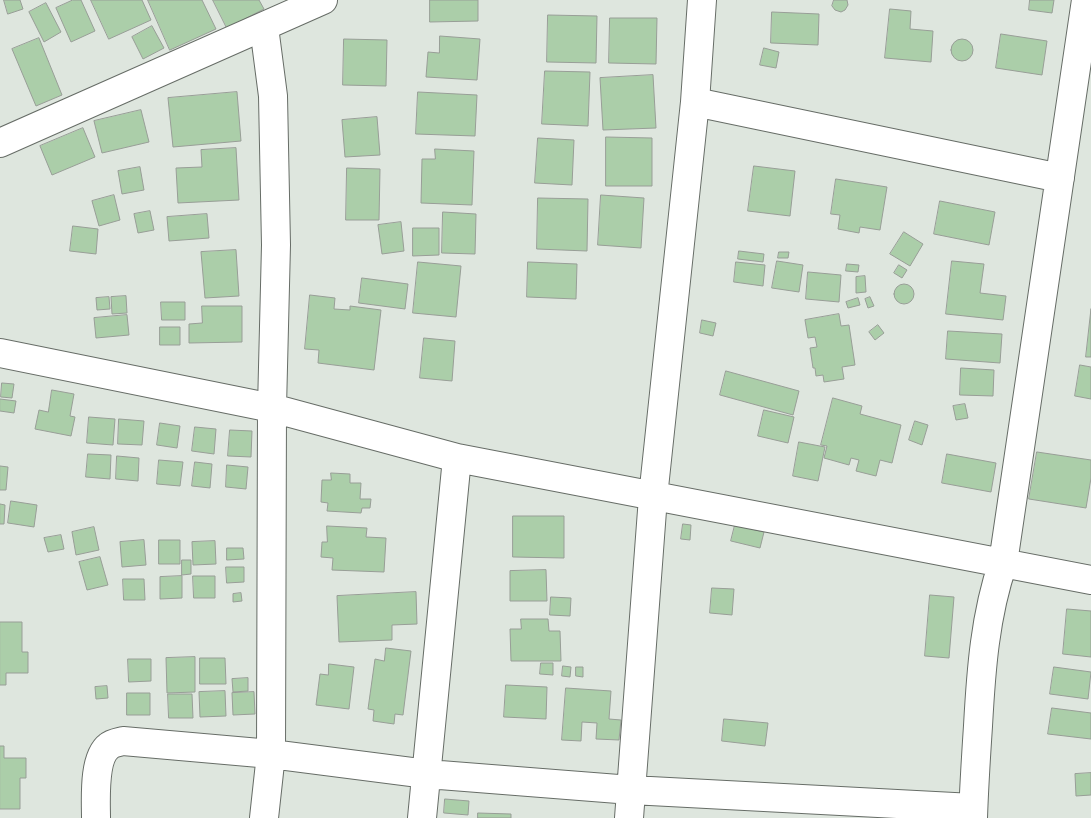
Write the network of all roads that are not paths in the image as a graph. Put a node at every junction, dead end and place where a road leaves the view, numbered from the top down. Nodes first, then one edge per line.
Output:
1 (323, 0) edge
2 (702, 0) edge
3 (1086, 0) edge
4 (264, 27) junction
5 (695, 102) junction
6 (0, 143) edge
7 (1060, 178) junction
8 (0, 353) edge
9 (272, 408) junction
10 (457, 458) junction
11 (653, 497) junction
12 (1003, 563) junction
13 (1091, 580) edge
14 (271, 754) junction
15 (427, 774) junction
16 (631, 790) junction
17 (973, 813) edge
18 (96, 818) edge
19 (264, 818) edge
20 (422, 818) edge
21 (629, 818) edge

1 - 4 street
2 - 5 street
3 - 7 street
4 - 6 street
4 - 9 street
5 - 7 street
5 - 11 street
7 - 12 street
8 - 9 street
9 - 10 street
9 - 14 street
10 - 11 street
10 - 15 street
11 - 12 street
11 - 16 street
12 - 13 street
12 - 17 street
14 - 15 street
14 - 18 street
14 - 19 street
15 - 16 street
15 - 20 street
16 - 17 street
16 - 21 street

